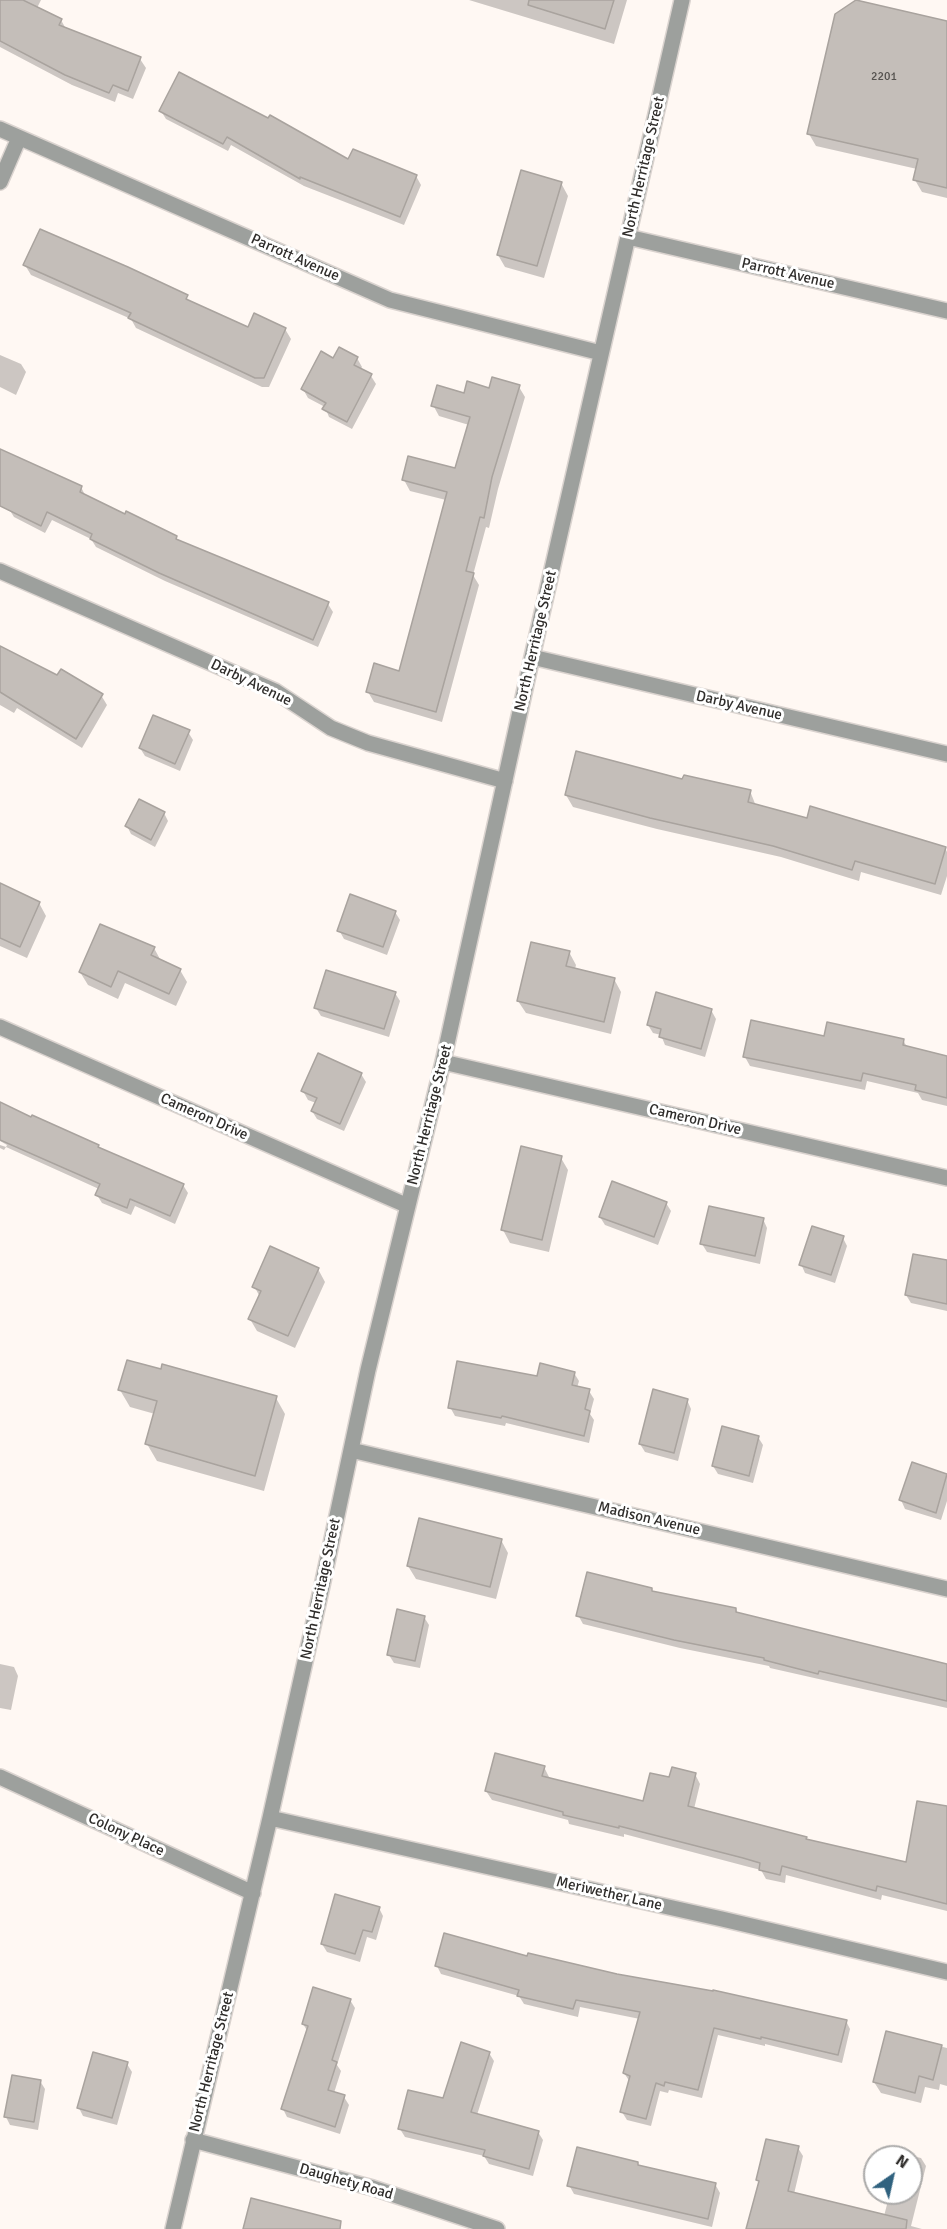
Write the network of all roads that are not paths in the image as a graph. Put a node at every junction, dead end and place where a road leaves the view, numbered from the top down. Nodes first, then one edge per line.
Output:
1 (682, 0) edge
2 (0, 129) edge
3 (19, 138) junction
4 (0, 182) edge
5 (628, 237) junction
6 (947, 310) edge
7 (601, 353) junction
8 (0, 571) edge
9 (532, 657) junction
10 (947, 754) edge
11 (505, 781) junction
12 (0, 1028) edge
13 (443, 1062) junction
14 (947, 1178) edge
15 (408, 1206) junction
16 (351, 1450) junction
17 (947, 1589) edge
18 (0, 1777) edge
19 (270, 1818) junction
20 (253, 1893) junction
21 (947, 1972) edge
22 (193, 2140) junction
23 (173, 2229) edge
24 (497, 2229) edge

1 - 5 street, North Herritage Street
2 - 3 street, Parrott Avenue
3 - 4 street
3 - 7 street, Parrott Avenue
5 - 6 street, Parrott Avenue
5 - 7 street, North Herritage Street
7 - 9 street, North Herritage Street
8 - 11 street, Darby Avenue
9 - 10 street, Darby Avenue
9 - 11 street, North Herritage Street
11 - 13 street, North Herritage Street
12 - 15 street, Cameron Drive
13 - 14 street, Cameron Drive
13 - 15 street, North Herritage Street
15 - 16 street, North Herritage Street
16 - 17 street, Madison Avenue
16 - 19 street, North Herritage Street
18 - 20 street, Colony Place
19 - 20 street, North Herritage Street
19 - 21 street, Meriwether Lane
20 - 22 street, North Herritage Street
22 - 23 street, North Herritage Street
22 - 24 street, Daughety Road

